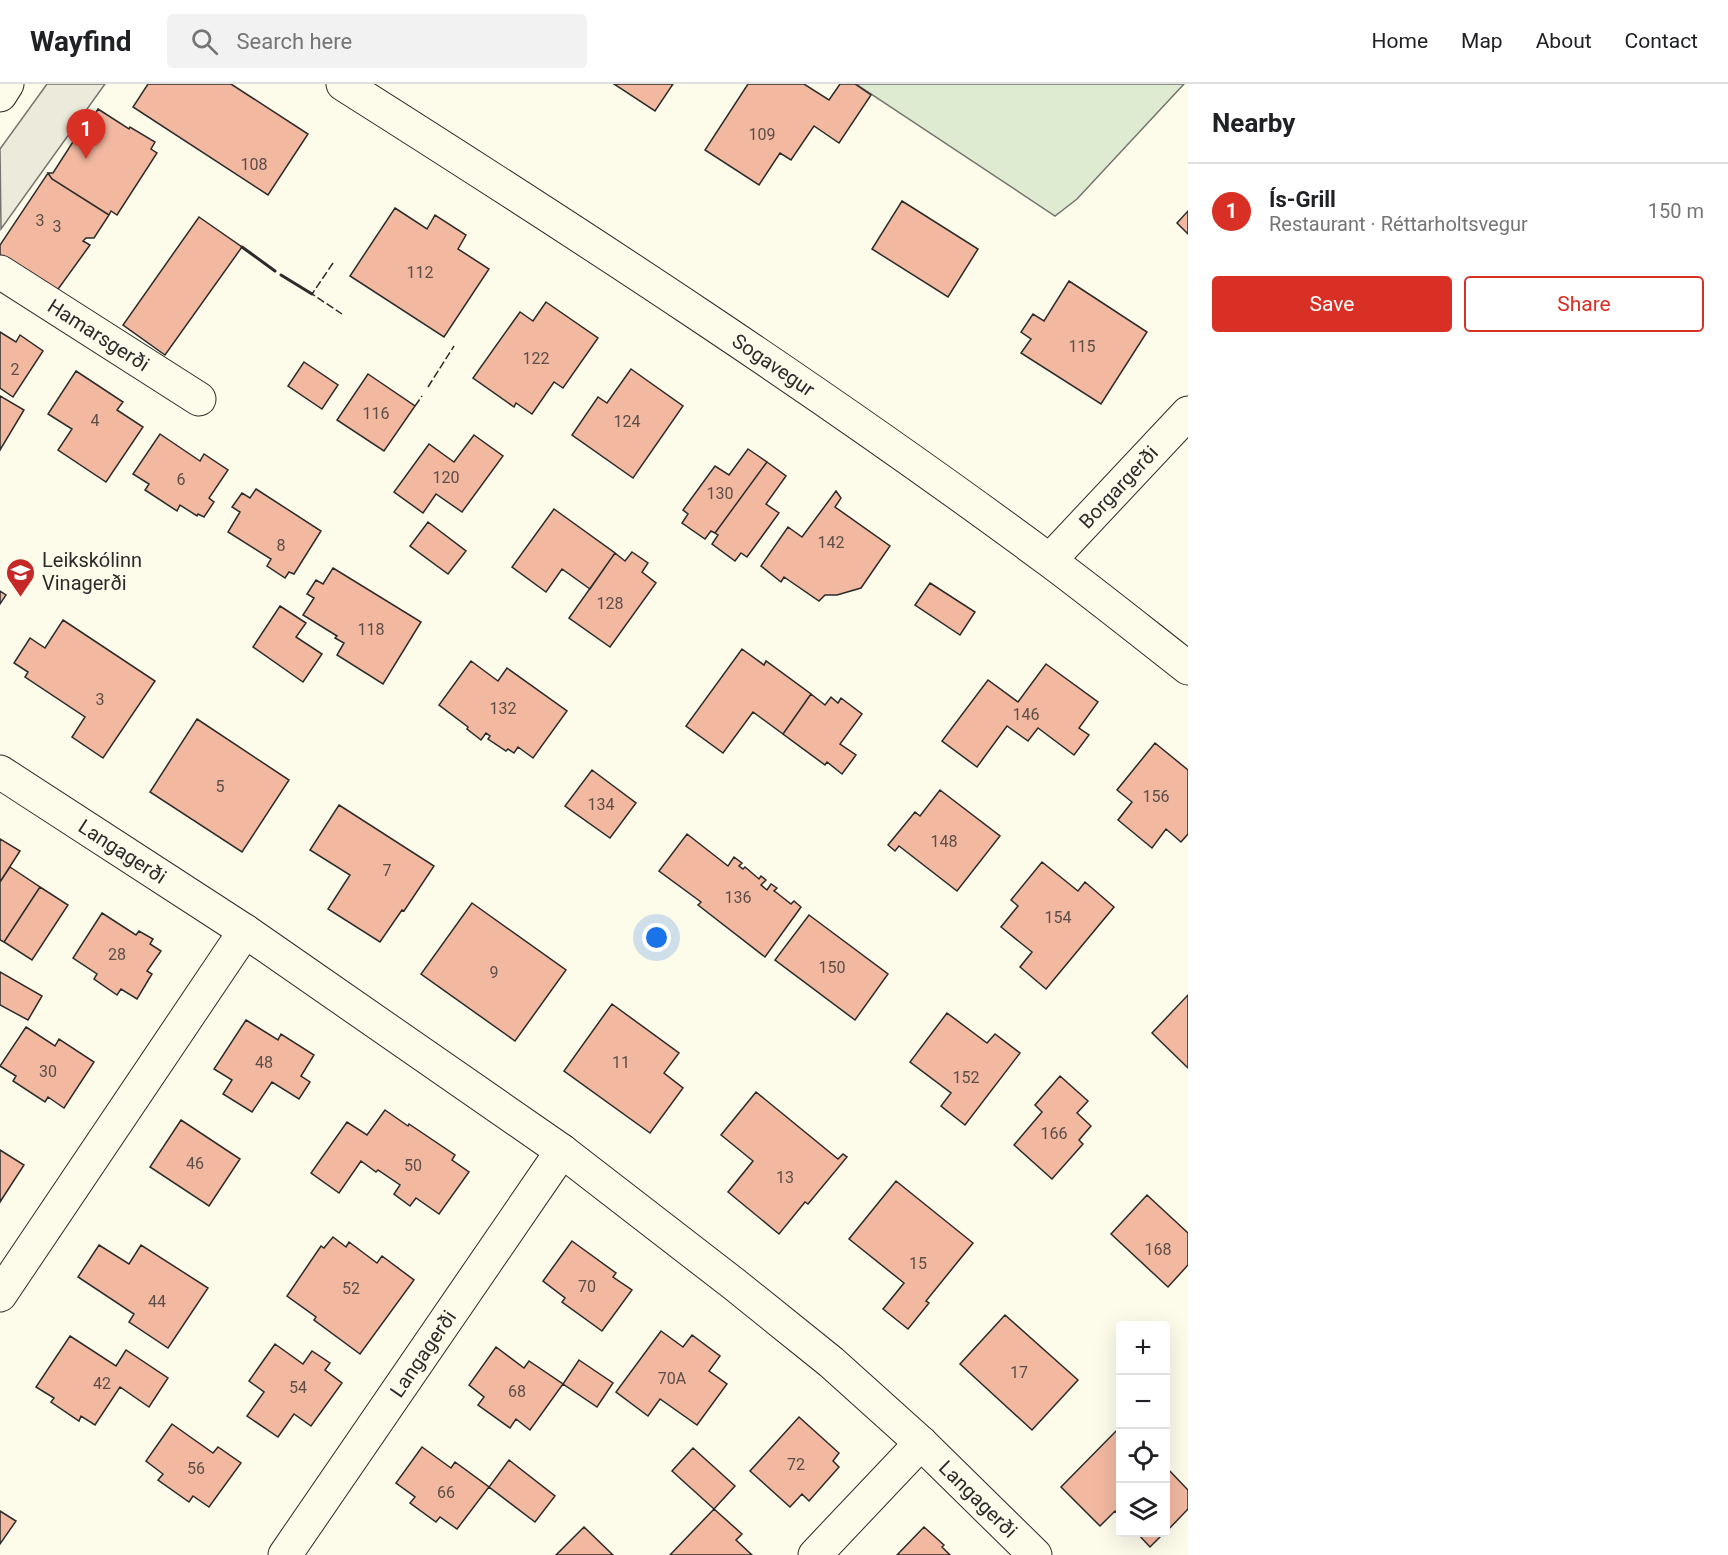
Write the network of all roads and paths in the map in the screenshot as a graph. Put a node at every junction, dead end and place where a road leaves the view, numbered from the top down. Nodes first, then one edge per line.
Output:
1 (7, 84) edge
2 (344, 84) edge
3 (0, 95) edge
4 (0, 272) edge
5 (199, 399) dead end
6 (1188, 413) edge
7 (1050, 560) junction
8 (1188, 668) edge
9 (0, 772) edge
10 (245, 931) junction
11 (562, 1151) junction
12 (0, 1295) edge
13 (921, 1443) junction
14 (285, 1555) edge
15 (814, 1555) edge
16 (1035, 1555) edge

1 - 3 street
2 - 7 street, Sogavegur
4 - 5 street, Hamarsgerði
6 - 7 street, Borgargerði
7 - 8 street, Sogavegur
9 - 10 street, Langagerði
10 - 11 street, Langagerði
10 - 12 street
11 - 13 street, Langagerði
11 - 14 street, Langagerði
13 - 15 street
13 - 16 street, Langagerði

